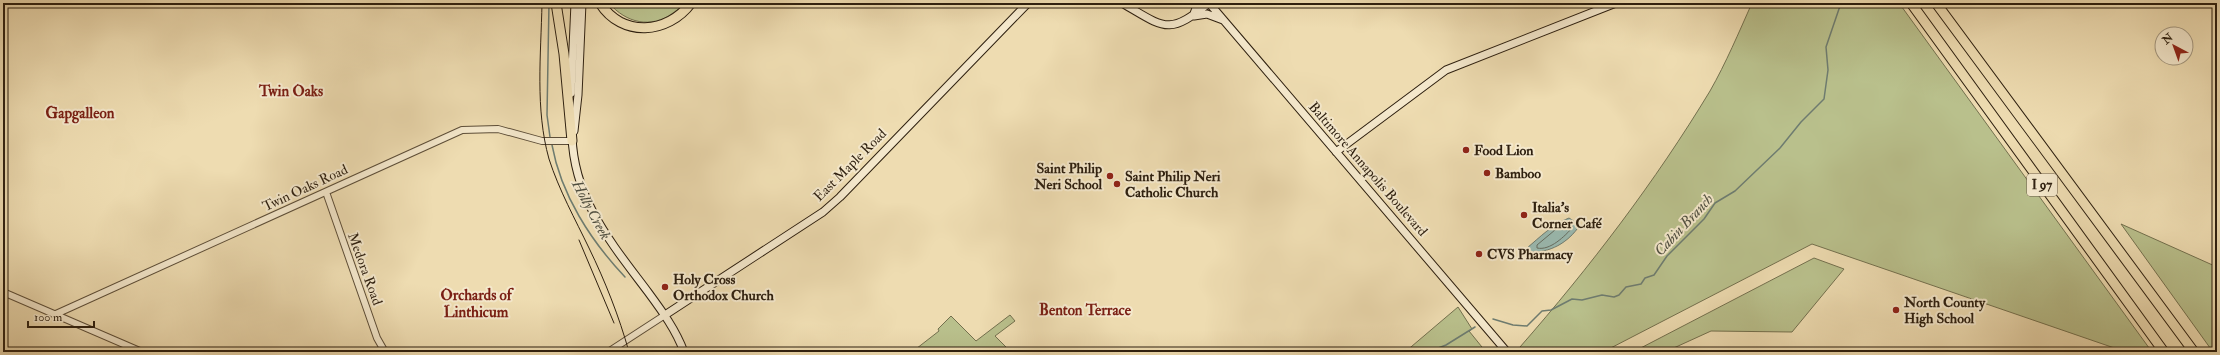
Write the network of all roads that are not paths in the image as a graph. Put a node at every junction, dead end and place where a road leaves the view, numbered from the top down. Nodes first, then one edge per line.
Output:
1 (556, 3) edge
2 (575, 3) edge
3 (582, 3) edge
4 (600, 3) edge
5 (691, 3) edge
6 (1028, 3) edge
7 (1122, 3) edge
8 (1198, 3) edge
9 (1209, 3) edge
10 (1616, 3) edge
11 (1940, 3) edge
12 (1912, 5) edge
13 (1193, 16) junction
14 (1225, 21) junction
15 (572, 141) junction
16 (1336, 152) junction
17 (326, 192) junction
18 (3, 292) edge
19 (56, 314) junction
20 (665, 315) junction
21 (142, 352) edge
22 (385, 352) edge
23 (608, 352) edge
24 (684, 352) edge
25 (1507, 352) edge
26 (2164, 352) edge
27 (2194, 352) edge

1 - 15 highway
2 - 15 main road
3 - 15 main road
4 - 5 highway
6 - 20 main road, East Maple Road
7 - 13 main road
8 - 13 main road
9 - 13 main road
9 - 14 main road, Baltimore Annapolis Boulevard
10 - 16 main road
11 - 27 highway, I 97
12 - 26 highway, I 97
13 - 14 main road
14 - 16 main road, Baltimore Annapolis Boulevard
15 - 17 street, Twin Oaks Road
15 - 20 main road
16 - 25 main road, Baltimore Annapolis Boulevard
17 - 19 street, Twin Oaks Road
17 - 22 street, Medora Road
18 - 19 street
19 - 21 street
20 - 23 street
20 - 24 main road

